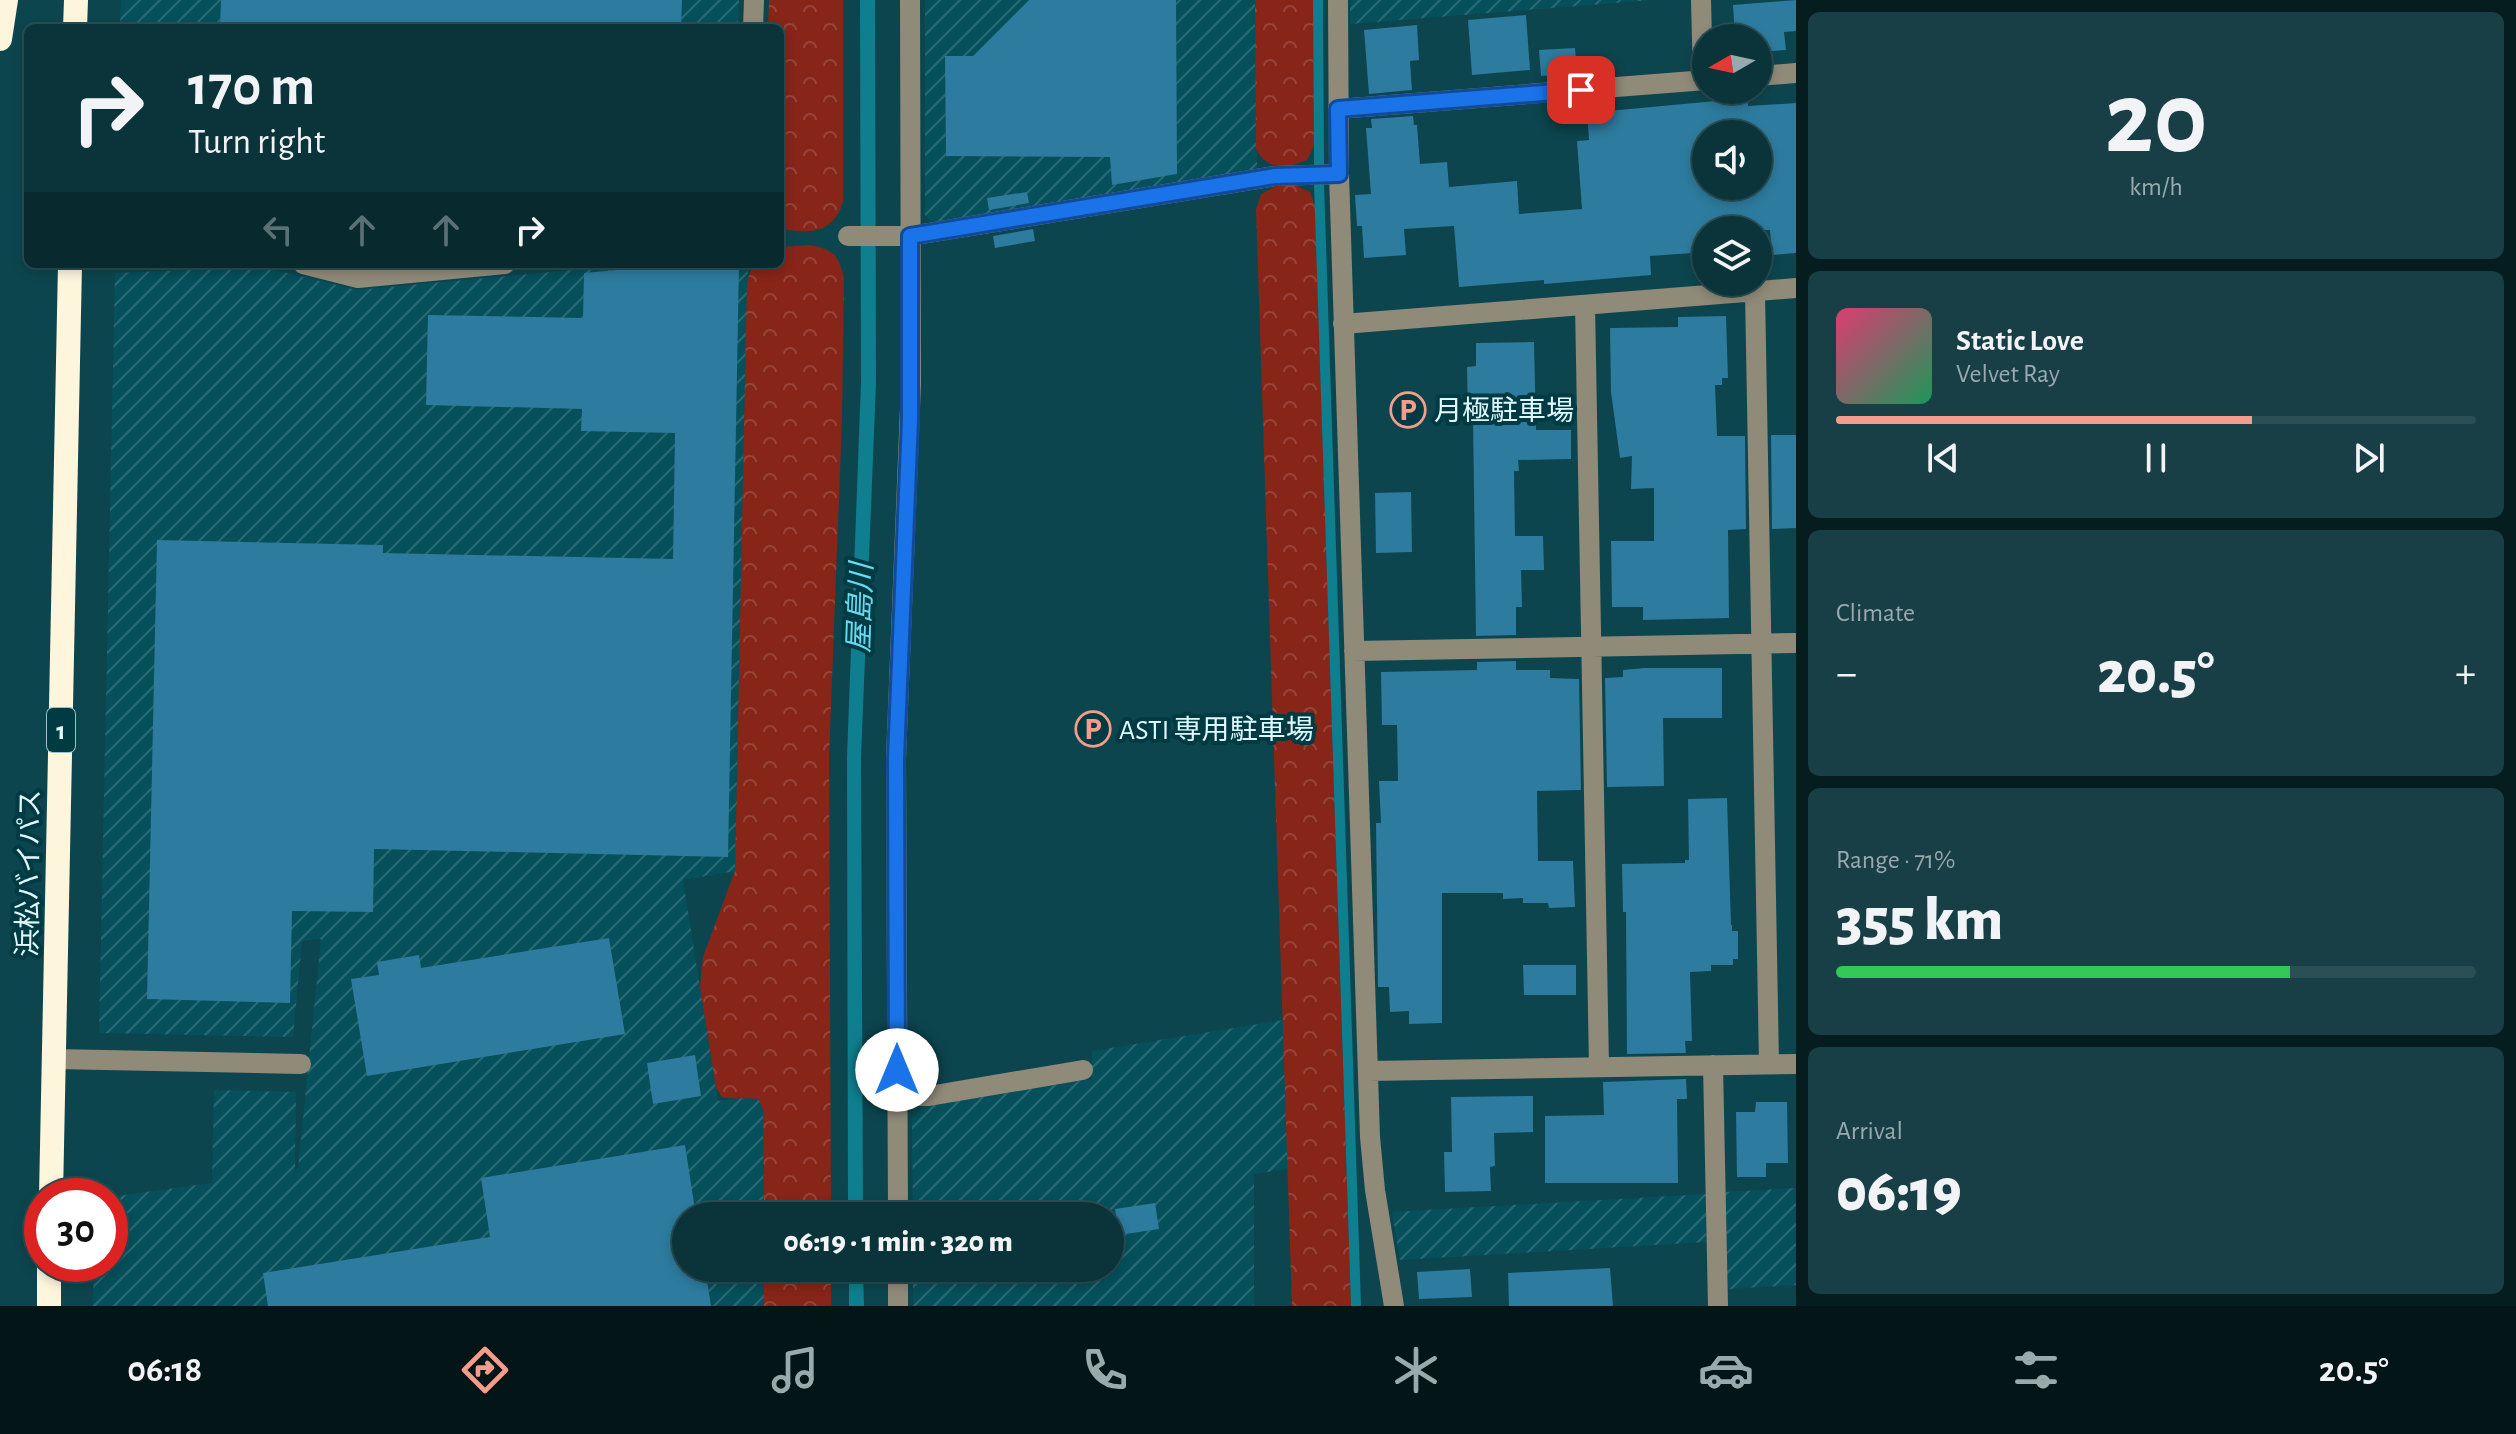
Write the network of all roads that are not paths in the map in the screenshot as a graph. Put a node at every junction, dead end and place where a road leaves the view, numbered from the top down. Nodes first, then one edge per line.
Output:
1 (6, 0) edge
2 (76, 0) edge
3 (754, 0) edge
4 (910, 0) edge
5 (1338, 0) edge
6 (1701, 0) edge
7 (75, 24) edge
8 (753, 24) edge
9 (1702, 24) edge
10 (0, 39) edge
11 (1796, 73) edge
12 (1772, 75) edge
13 (1692, 81) edge
14 (1338, 109) junction
15 (1339, 174) junction
16 (848, 236) dead end
17 (901, 236) junction
18 (70, 268) edge
19 (319, 268) edge
20 (463, 268) edge
21 (1796, 288) edge
22 (1772, 290) edge
23 (1703, 296) edge
24 (1755, 296) edge
25 (1585, 305) junction
26 (1343, 324) junction
27 (1796, 643) edge
28 (1762, 644) junction
29 (1591, 647) junction
30 (1354, 651) junction
31 (54, 1059) junction
32 (301, 1064) dead end
33 (1769, 1064) junction
34 (1796, 1064) edge
35 (1713, 1065) junction
36 (1599, 1067) junction
37 (1083, 1070) dead end
38 (1368, 1071) junction
39 (897, 1096) junction
40 (51, 1178) edge
41 (898, 1202) edge
42 (49, 1282) edge
43 (898, 1282) edge
44 (49, 1306) edge
45 (898, 1306) edge
46 (1394, 1306) edge
47 (1718, 1306) edge

1 - 10 highway
2 - 7 highway
3 - 8 street
4 - 17 street
5 - 14 street
6 - 9 street
11 - 12 street
13 - 14 street
14 - 15 street
15 - 17 street
15 - 26 street
16 - 17 street
17 - 39 street
18 - 31 highway, 浜松バイパス / 1
19 - 20 street
21 - 22 street
23 - 25 street
24 - 28 street
25 - 26 street
25 - 29 street
26 - 30 street
27 - 28 street
28 - 29 street
28 - 33 street
29 - 30 street
29 - 36 street
30 - 38 street
31 - 32 street
31 - 40 highway, 浜松バイパス / 1
33 - 34 street
33 - 35 street
35 - 36 street
35 - 47 street
36 - 38 street
37 - 39 street
38 - 46 street
39 - 41 street
42 - 44 highway
43 - 45 street

